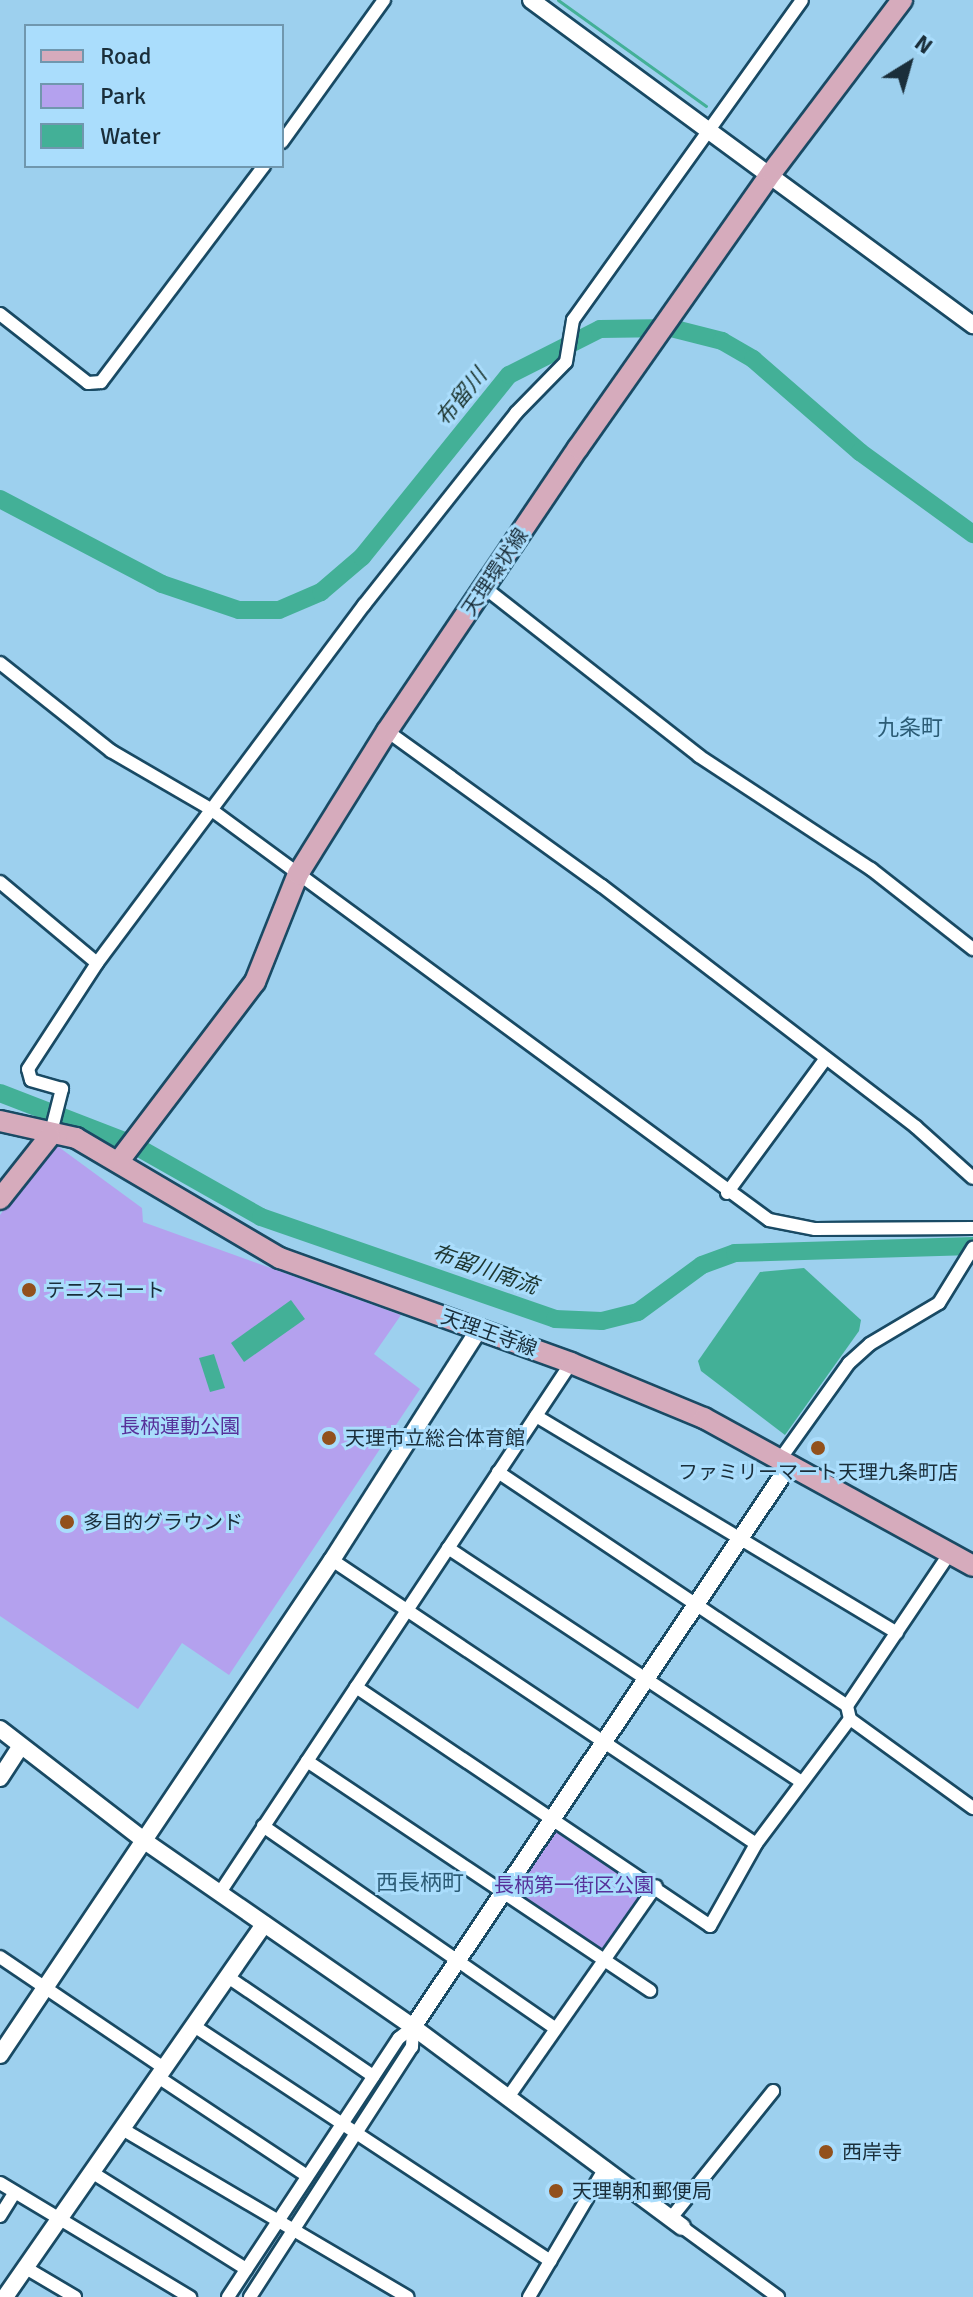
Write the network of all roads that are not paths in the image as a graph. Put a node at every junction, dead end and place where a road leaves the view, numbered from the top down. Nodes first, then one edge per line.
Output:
1 (384, 0) edge
2 (531, 0) edge
3 (802, 0) edge
4 (902, 0) edge
5 (713, 131) junction
6 (284, 139) edge
7 (262, 168) edge
8 (772, 172) junction
9 (0, 314) edge
10 (973, 325) edge
11 (485, 588) junction
12 (0, 663) edge
13 (387, 731) junction
14 (209, 808) junction
15 (298, 874) junction
16 (0, 882) edge
17 (973, 949) edge
18 (97, 963) junction
19 (826, 1058) junction
20 (0, 1121) edge
21 (51, 1132) junction
22 (121, 1158) junction
23 (973, 1178) edge
24 (727, 1193) junction
25 (0, 1199) edge
26 (973, 1228) edge
27 (973, 1248) edge
28 (964, 1271) edge
29 (479, 1329) junction
30 (571, 1363) junction
31 (536, 1416) junction
32 (786, 1461) junction
33 (498, 1472) junction
34 (741, 1537) junction
35 (448, 1548) junction
36 (951, 1551) junction
37 (332, 1560) junction
38 (973, 1566) edge
39 (694, 1607) junction
40 (407, 1610) junction
41 (897, 1633) junction
42 (646, 1679) junction
43 (356, 1687) junction
44 (848, 1712) junction
45 (0, 1729) edge
46 (603, 1742) junction
47 (21, 1746) junction
48 (307, 1761) junction
49 (0, 1778) edge
50 (801, 1782) junction
51 (973, 1808) edge
52 (555, 1818) junction
53 (263, 1826) junction
54 (146, 1842) junction
55 (756, 1844) junction
56 (656, 1886) junction
57 (219, 1894) junction
58 (504, 1894) junction
59 (264, 1924) junction
60 (0, 1957) edge
61 (457, 1960) junction
62 (603, 1960) junction
63 (228, 1977) junction
64 (46, 1987) junction
65 (650, 1991) dead end
66 (194, 2026) junction
67 (413, 2027) junction
68 (555, 2028) junction
69 (0, 2055) edge
70 (161, 2073) junction
71 (373, 2076) junction
72 (773, 2091) dead end
73 (509, 2096) junction
74 (340, 2124) junction
75 (124, 2130) junction
76 (354, 2134) junction
77 (605, 2168) junction
78 (93, 2173) junction
79 (307, 2176) junction
80 (0, 2183) edge
81 (15, 2192) junction
82 (0, 2216) edge
83 (60, 2218) junction
84 (676, 2222) junction
85 (275, 2223) junction
86 (291, 2233) junction
87 (550, 2261) junction
88 (26, 2268) junction
89 (246, 2269) junction
90 (6, 2297) edge
91 (75, 2297) edge
92 (190, 2297) edge
93 (228, 2297) edge
94 (250, 2297) edge
95 (407, 2297) edge
96 (529, 2297) edge
97 (778, 2297) edge

1 - 6 street
2 - 5 street
3 - 5 street
4 - 8 main road, 天理環状線
5 - 8 street
5 - 14 street
7 - 9 street
8 - 10 street
8 - 11 main road, 天理環状線
11 - 13 main road, 天理環状線
11 - 17 street
12 - 14 street
13 - 15 main road, 天理環状線
13 - 19 street
14 - 15 street
14 - 18 street
15 - 22 main road, 天理環状線
15 - 24 street
16 - 18 street
18 - 21 street
19 - 23 street
19 - 24 street
20 - 21 main road, 天理王寺線
21 - 22 main road, 天理王寺線
21 - 25 main road
22 - 29 main road, 天理王寺線
24 - 26 street
27 - 28 street
28 - 32 street
29 - 30 main road, 天理王寺線
29 - 37 street
30 - 31 street
30 - 32 main road, 天理王寺線
31 - 33 street
31 - 34 street
32 - 34 street
32 - 36 main road, 天理王寺線
33 - 35 street
33 - 39 street
34 - 39 street
34 - 41 street
35 - 40 street
35 - 42 street
36 - 38 main road, 天理王寺線
36 - 41 street
37 - 40 street
37 - 54 street
39 - 42 street
39 - 44 street
40 - 43 street
40 - 46 street
41 - 44 street
42 - 46 street
42 - 50 street
43 - 48 street
43 - 52 street
44 - 50 street
44 - 51 street
45 - 47 street
46 - 52 street
46 - 55 street
47 - 49 street
47 - 54 street
48 - 53 street
48 - 58 street
50 - 55 street
52 - 56 street
52 - 58 street
53 - 57 street
53 - 61 street
54 - 57 street
54 - 64 street
55 - 56 street
56 - 62 street
57 - 59 street
58 - 61 street
58 - 62 street
59 - 63 street
59 - 67 street
60 - 64 street
61 - 67 street
61 - 68 street
62 - 65 street
62 - 68 street
63 - 66 street
63 - 71 street
64 - 69 street
64 - 70 street
66 - 70 street
66 - 74 street
67 - 71 street
67 - 73 street
67 - 76 street
68 - 73 street
70 - 75 street
70 - 79 street
71 - 74 street
72 - 84 street
73 - 77 street
74 - 76 street
74 - 79 street
75 - 78 street
75 - 85 street
76 - 86 street
76 - 87 street
77 - 84 street
77 - 87 street
78 - 83 street
78 - 89 street
79 - 85 street
80 - 81 street
81 - 82 street
81 - 83 street
83 - 88 street
83 - 92 street
84 - 97 street
85 - 86 street
85 - 89 street
86 - 94 street
86 - 95 street
87 - 96 street
88 - 90 street
88 - 91 street
89 - 93 street

